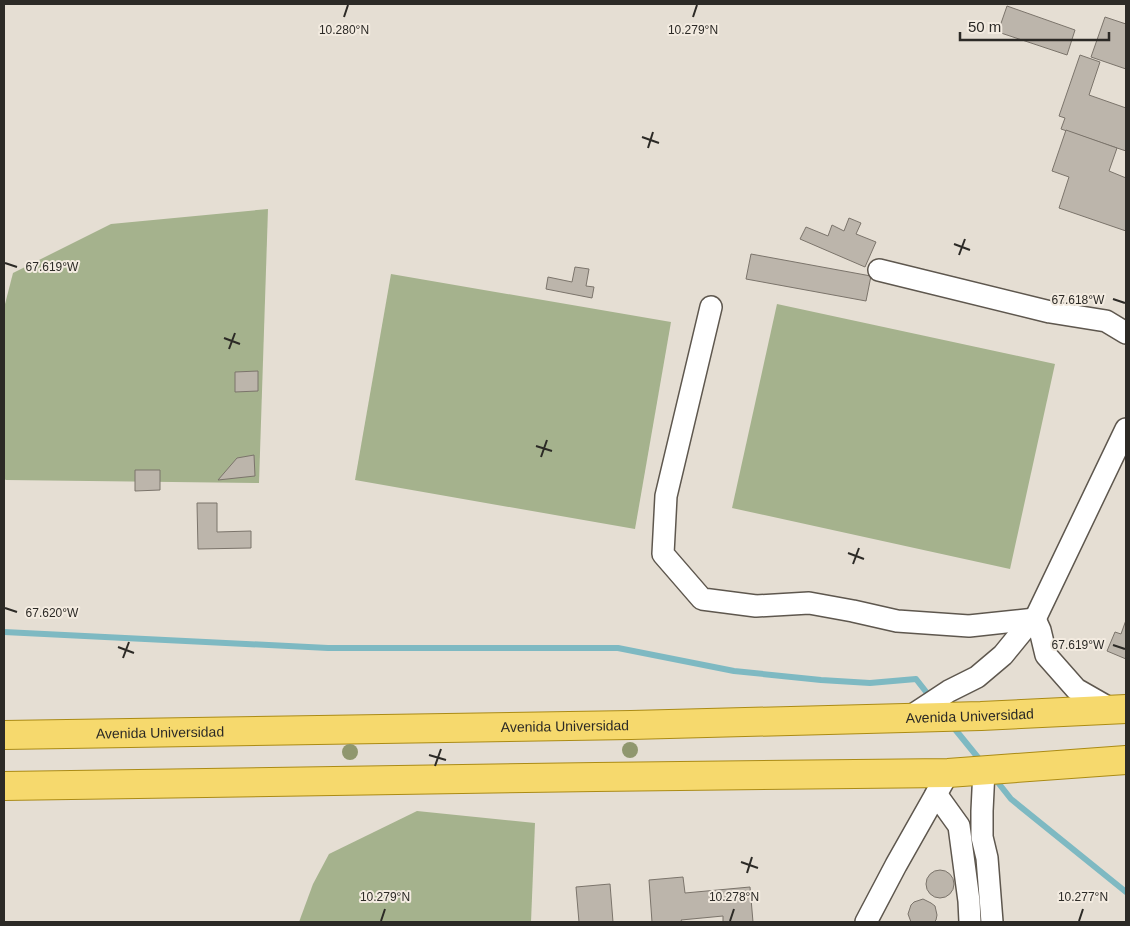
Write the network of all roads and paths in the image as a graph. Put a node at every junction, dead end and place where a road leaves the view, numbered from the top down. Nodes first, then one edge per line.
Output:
1 (879, 270) dead end
2 (710, 307) dead end
3 (1126, 333) edge
4 (1126, 429) edge
5 (1035, 619) junction
6 (1119, 709) edge
7 (908, 718) junction
8 (4, 735) edge
9 (1126, 760) edge
10 (984, 770) junction
11 (942, 784) junction
12 (4, 786) edge
13 (866, 922) edge
14 (970, 922) edge
15 (992, 922) edge

1 - 3 street
2 - 5 street
4 - 5 street
5 - 6 street
5 - 7 street
6 - 7 main road, Avenida Universidad
7 - 8 main road, Avenida Universidad
9 - 10 main road
10 - 11 main road
10 - 15 street
11 - 12 main road
11 - 13 street
11 - 14 street

